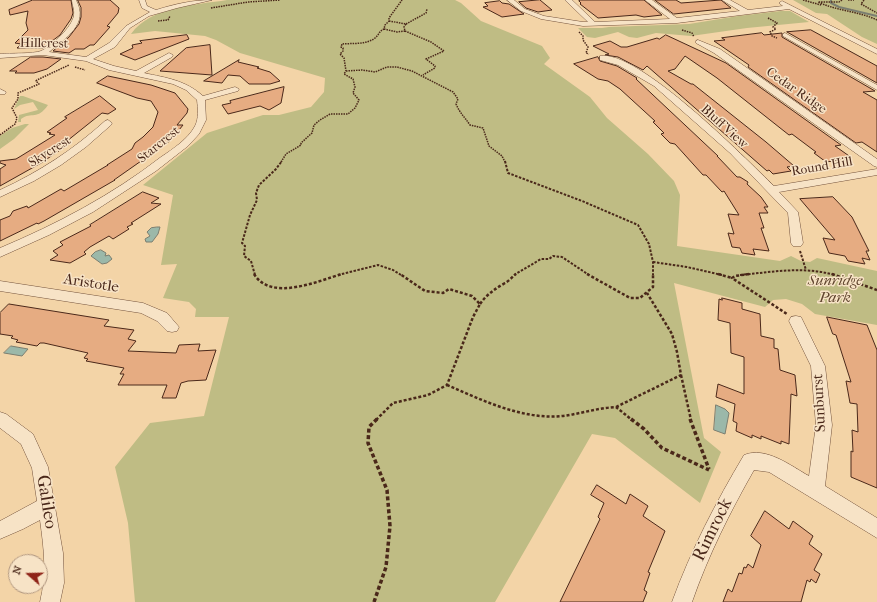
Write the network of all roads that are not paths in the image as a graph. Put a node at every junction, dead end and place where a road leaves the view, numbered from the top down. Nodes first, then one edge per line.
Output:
1 (142, 0) edge
2 (209, 0) edge
3 (510, 0) edge
4 (568, 0) edge
5 (648, 0) edge
6 (725, 0) edge
7 (777, 0) edge
8 (74, 1) edge
9 (790, 7) junction
10 (744, 11) junction
11 (155, 12) junction
12 (673, 21) junction
13 (594, 24) junction
14 (781, 36) road end
15 (698, 42) road end
16 (877, 52) edge
17 (43, 53) junction
18 (168, 55) dead end
19 (0, 56) edge
20 (603, 58) dead end
21 (87, 59) junction
22 (137, 74) junction
23 (877, 88) edge
24 (235, 89) dead end
25 (201, 99) junction
26 (108, 123) dead end
27 (877, 164) edge
28 (877, 172) edge
29 (772, 190) junction
30 (0, 194) edge
31 (797, 243) road end
32 (0, 253) edge
33 (0, 286) edge
34 (796, 321) road end
35 (172, 327) dead end
36 (0, 419) edge
37 (816, 490) junction
38 (46, 506) junction
39 (877, 529) edge
40 (0, 530) edge
41 (50, 602) edge
42 (682, 602) edge

1 - 11 street
2 - 11 street
3 - 13 street
4 - 13 street
5 - 12 street
6 - 10 street
7 - 9 street
8 - 17 street
9 - 10 street
9 - 16 street
10 - 12 street
11 - 21 street
12 - 13 street
14 - 23 street
15 - 27 street, Cedar Ridge
17 - 19 street, Hillcrest
17 - 21 street, Hillcrest
18 - 22 street
20 - 29 street, Bluff View
21 - 22 street
22 - 25 street
24 - 25 street
25 - 32 street, Starcrest
26 - 30 street, Skycrest
28 - 29 street, Round Hill
29 - 31 street, Bluff View
33 - 35 street, Aristotle
34 - 37 street, Sunburst
36 - 38 street, Galileo
37 - 39 street
37 - 42 street, Rimrock
38 - 40 street
38 - 41 street, Galileo

